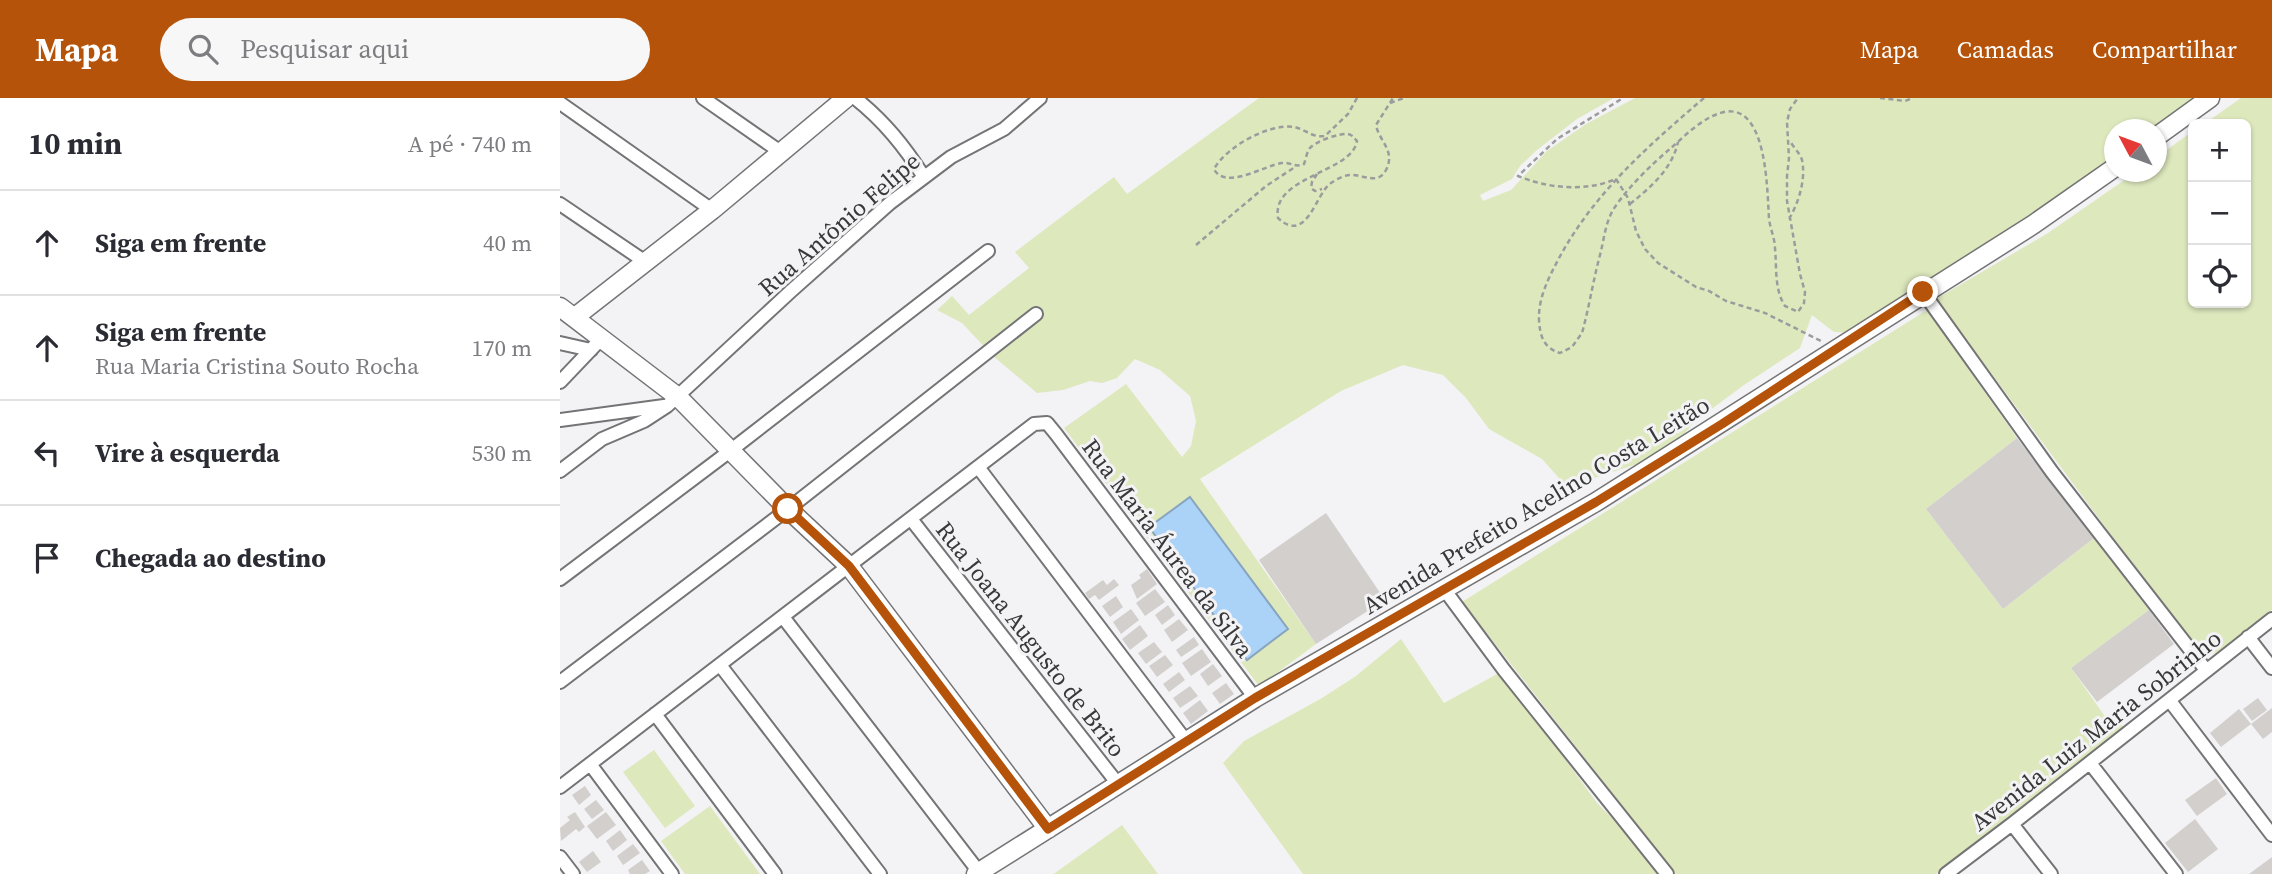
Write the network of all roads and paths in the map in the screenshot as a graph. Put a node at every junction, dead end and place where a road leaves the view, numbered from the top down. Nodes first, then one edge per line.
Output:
1 (703, 98) edge
2 (846, 98) edge
3 (855, 98) edge
4 (1040, 98) edge
5 (1357, 98) edge
6 (1393, 98) edge
7 (1404, 98) edge
8 (1623, 98) edge
9 (1704, 98) edge
10 (1798, 98) edge
11 (1882, 98) edge
12 (1913, 98) edge
13 (2210, 98) edge
14 (560, 103) edge
15 (1389, 103) junction
16 (2167, 130) edge
17 (1789, 140) junction
18 (1678, 142) junction
19 (782, 153) junction
20 (1296, 167) junction
21 (1319, 172) junction
22 (2104, 176) edge
23 (924, 177) junction
24 (1616, 179) junction
25 (1325, 188) junction
26 (1626, 193) junction
27 (560, 204) edge
28 (1630, 204) junction
29 (712, 211) junction
30 (1789, 219) junction
31 (1196, 245) dead end
32 (988, 251) dead end
33 (647, 263) junction
34 (1923, 292) junction
35 (567, 312) edge
36 (1036, 314) dead end
37 (560, 342) edge
38 (596, 344) junction
39 (1838, 349) junction
40 (560, 382) edge
41 (673, 402) junction
42 (560, 420) edge
43 (730, 451) junction
44 (978, 467) junction
45 (560, 471) edge
46 (788, 509) junction
47 (911, 519) junction
48 (849, 566) junction
49 (560, 579) edge
50 (1444, 589) junction
51 (783, 617) junction
52 (2272, 619) edge
53 (2248, 637) junction
54 (720, 664) junction
55 (2272, 668) edge
56 (2206, 670) junction
57 (560, 682) edge
58 (1255, 698) junction
59 (2169, 701) junction
60 (655, 714) junction
61 (1186, 741) junction
62 (2090, 763) junction
63 (590, 764) junction
64 (1118, 784) junction
65 (560, 787) edge
66 (2012, 824) junction
67 (1048, 829) junction
68 (2272, 835) edge
69 (560, 857) edge
70 (977, 873) edge
71 (573, 874) edge
72 (672, 874) edge
73 (775, 874) edge
74 (880, 874) edge
75 (1667, 874) edge
76 (1946, 874) edge
77 (2051, 874) edge
78 (2176, 874) edge

1 - 19 street
2 - 19 street
3 - 23 street
4 - 23 street, Rua Antônio Felipe
5 - 20 path
6 - 15 path
7 - 15 path
8 - 24 path
9 - 24 path
10 - 17 path
11 - 12 path
13 - 16 street
14 - 29 street
15 - 25 path
17 - 30 path
17 - 30 path
18 - 26 path
18 - 28 path
18 - 30 path
19 - 29 street
20 - 21 path
20 - 31 path
21 - 25 path
21 - 25 path
22 - 34 street, Avenida Prefeito Acelino Costa Leitão
23 - 41 street, Rua Antônio Felipe
24 - 26 path
24 - 26 path
26 - 28 path
27 - 33 street
28 - 39 path
29 - 33 street
32 - 43 street
33 - 35 street
34 - 39 street, Avenida Prefeito Acelino Costa Leitão
34 - 56 street
35 - 38 street
36 - 46 street
37 - 38 street
38 - 40 street
38 - 41 street
39 - 50 street, Avenida Prefeito Acelino Costa Leitão
41 - 42 street
41 - 43 street
41 - 45 street, Rua Antônio Felipe
43 - 46 street
43 - 49 street
44 - 47 street
44 - 58 street, Rua Maria Áurea da Silva
44 - 61 street
46 - 48 street
46 - 57 street
47 - 48 street
47 - 64 street, Rua Joana Augusto de Brito
48 - 51 street
48 - 67 street
50 - 58 street, Avenida Prefeito Acelino Costa Leitão
50 - 75 street
51 - 54 street
51 - 70 street
52 - 53 street, Avenida Luiz Maria Sobrinho
53 - 55 street
53 - 56 street, Avenida Luiz Maria Sobrinho
54 - 60 street
54 - 74 street
56 - 59 street, Avenida Luiz Maria Sobrinho
58 - 61 street, Avenida Prefeito Acelino Costa Leitão
59 - 62 street, Avenida Luiz Maria Sobrinho
59 - 68 street
60 - 63 street
60 - 73 street
61 - 64 street, Avenida Prefeito Acelino Costa Leitão
62 - 66 street, Avenida Luiz Maria Sobrinho
62 - 78 street
63 - 65 street
63 - 72 street
64 - 67 street, Avenida Prefeito Acelino Costa Leitão
66 - 76 street, Avenida Luiz Maria Sobrinho
66 - 77 street
67 - 70 street, Avenida Prefeito Acelino Costa Leitão
69 - 71 street

